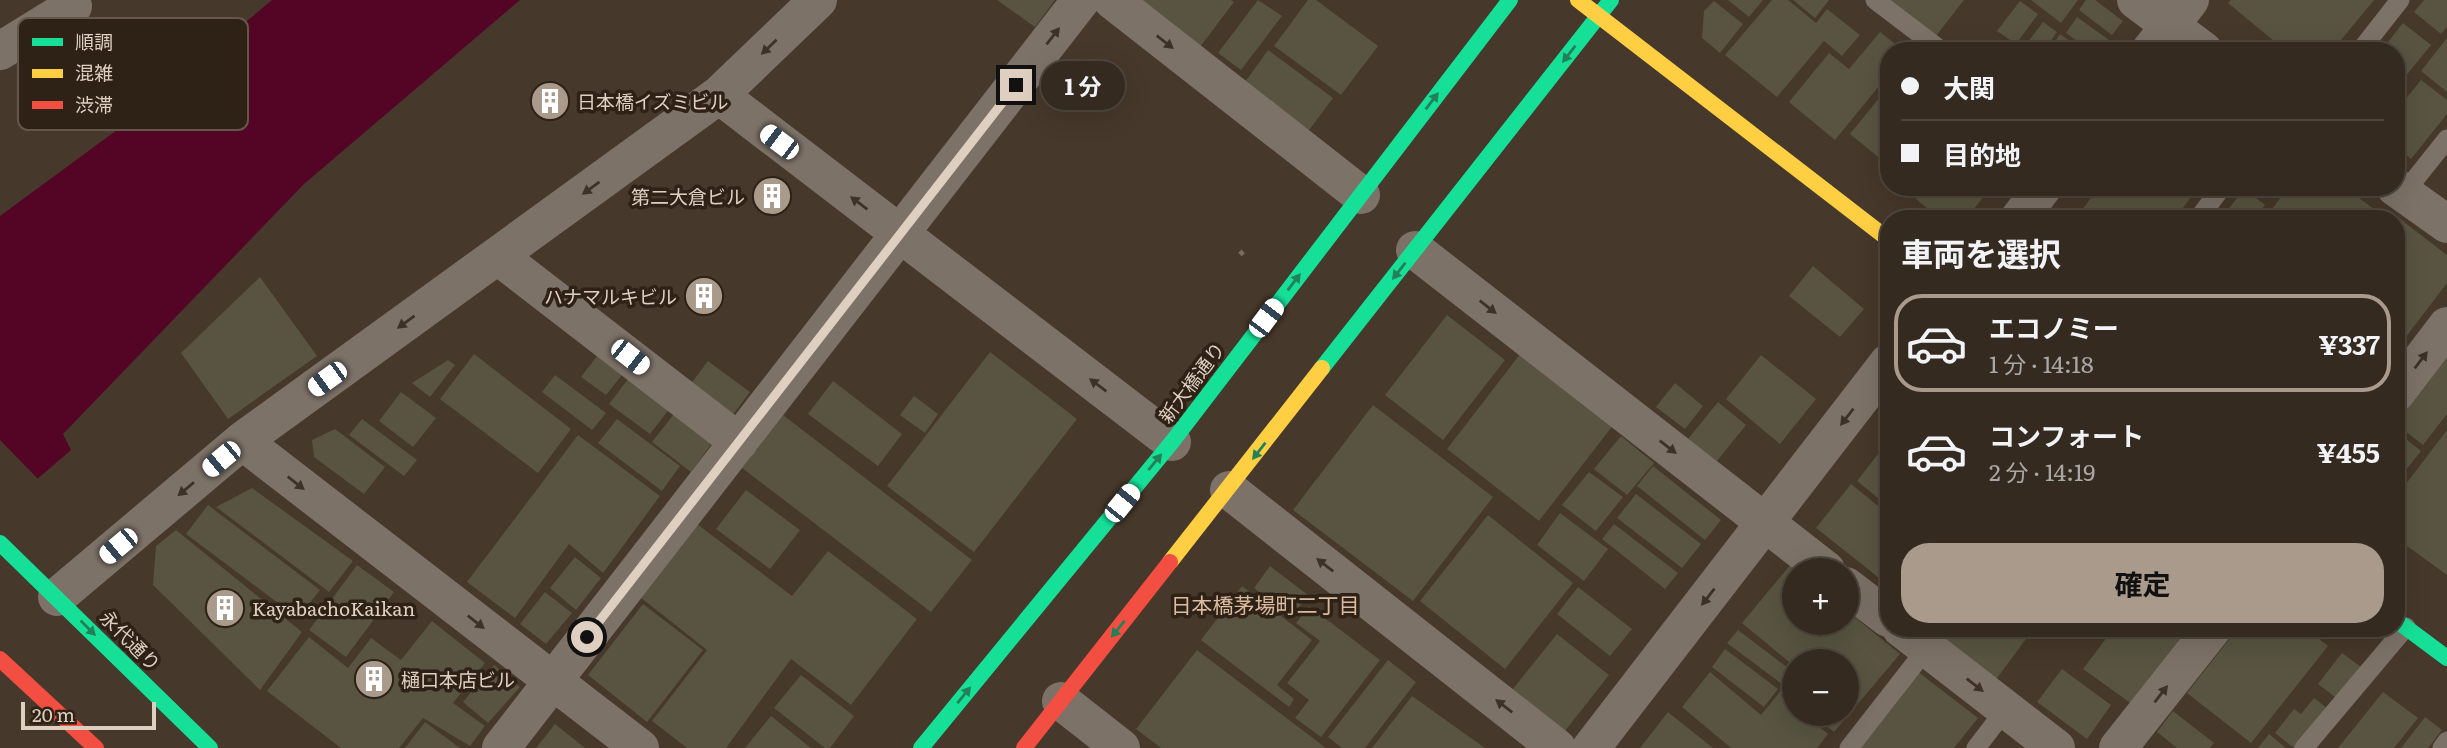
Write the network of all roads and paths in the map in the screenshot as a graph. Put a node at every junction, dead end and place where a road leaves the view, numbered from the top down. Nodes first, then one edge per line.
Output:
1 (70, 0) edge
2 (818, 0) edge
3 (1081, 0) edge
4 (1112, 0) edge
5 (1510, 0) edge
6 (1578, 0) edge
7 (1611, 0) edge
8 (1875, 0) edge
9 (2136, 0) edge
10 (2400, 0) edge
11 (1599, 16) junction
12 (54, 18) edge
13 (2170, 26) edge
14 (18, 40) edge
15 (1930, 42) edge
16 (2192, 42) edge
17 (2367, 42) edge
18 (0, 51) edge
19 (719, 95) junction
20 (2447, 139) edge
21 (2405, 184) edge
22 (2405, 194) edge
23 (1361, 195) junction
24 (2036, 196) edge
25 (2025, 210) edge
26 (2447, 224) edge
27 (1880, 233) edge
28 (901, 234) junction
29 (1415, 250) junction
30 (1240, 251) dead end
31 (498, 256) junction
32 (1245, 257) dead end
33 (2447, 326) edge
34 (1880, 373) edge
35 (2405, 381) edge
36 (242, 441) junction
37 (739, 442) junction
38 (1172, 442) junction
39 (1229, 490) junction
40 (1765, 523) junction
41 (0, 543) edge
42 (1810, 558) edge
43 (1859, 596) edge
44 (57, 597) junction
45 (1880, 612) edge
46 (2405, 627) edge
47 (2206, 637) edge
48 (2391, 637) edge
49 (1914, 638) edge
50 (2447, 658) edge
51 (0, 659) edge
52 (553, 681) junction
53 (1061, 701) junction
54 (2006, 709) junction
55 (2447, 741) edge
56 (96, 748) edge
57 (210, 748) edge
58 (501, 748) edge
59 (640, 748) edge
60 (921, 748) edge
61 (1024, 748) edge
62 (1121, 748) edge
63 (1558, 748) edge
64 (1591, 748) edge
65 (1849, 748) edge
66 (1976, 748) edge
67 (2056, 748) edge
68 (2118, 748) edge
69 (2304, 748) edge
70 (2442, 748) edge

1 - 12 street
2 -> 19 street
28 -> 3 street
4 -> 23 street
23 -> 5 main road, 新大橋通り
6 - 11 main road
7 - 11 main road
8 - 15 lane
9 - 13 street
10 - 17 lane
11 - 27 main road
11 -> 29 main road
13 - 16 street
14 - 18 street
28 -> 19 street
19 -> 31 street
20 - 21 lane
22 - 26 street
38 -> 23 main road, 新大橋通り
24 - 25 street
28 - 37 street
38 -> 28 street
29 -> 39 main road
29 -> 40 street
30 - 32 path
31 -> 36 street
31 - 37 street
35 -> 33 street
34 -> 40 street
36 -> 44 street
36 -> 52 street
37 - 52 street
60 -> 38 main road, 新大橋通り
39 -> 53 main road
63 -> 39 street
40 - 42 street
40 -> 64 street
41 - 44 main road, 永代通り
43 - 45 street
44 -> 57 main road, 永代通り
46 - 50 main road
68 -> 47 street
48 - 69 lane
49 -> 54 street
49 - 65 lane
51 - 56 main road
52 - 58 street
52 - 59 street
53 - 61 main road
53 - 62 street
54 - 66 lane
54 - 67 street
55 - 70 lane

